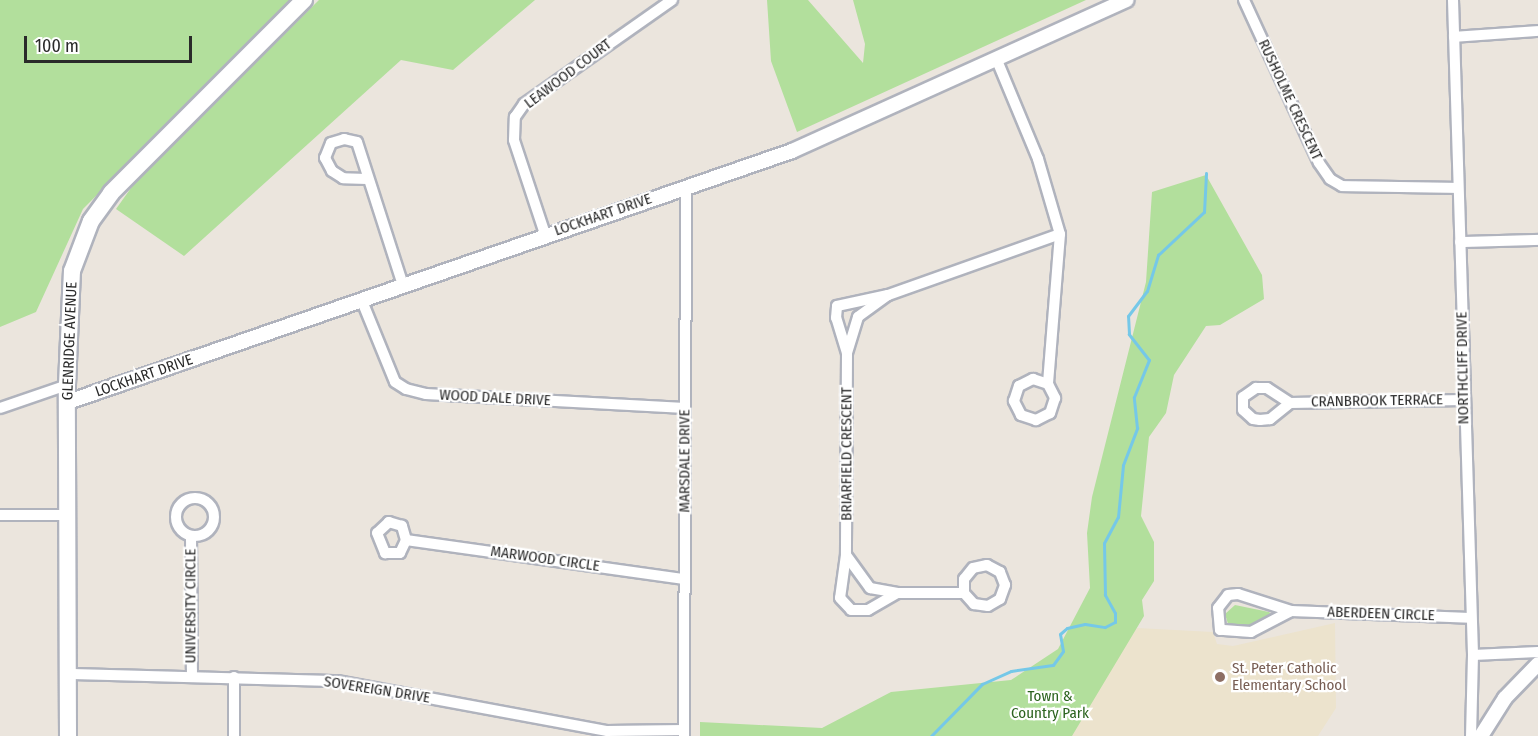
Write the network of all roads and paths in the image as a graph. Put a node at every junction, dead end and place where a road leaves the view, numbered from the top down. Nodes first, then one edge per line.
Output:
1 (304, 0) edge
2 (1127, 0) edge
3 (1244, 0) edge
4 (1453, 0) edge
5 (667, 1) edge
6 (1538, 31) edge
7 (1454, 37) junction
8 (996, 58) junction
9 (367, 179) junction
10 (686, 187) junction
11 (1457, 188) junction
12 (545, 234) junction
13 (1060, 234) junction
14 (1538, 240) edge
15 (1460, 242) junction
16 (403, 285) junction
17 (888, 295) junction
18 (362, 301) junction
19 (847, 354) junction
20 (1048, 384) dead end
21 (67, 393) junction
22 (1464, 400) junction
23 (1290, 403) dead end
24 (0, 408) edge
25 (685, 408) junction
26 (0, 515) edge
27 (67, 515) junction
28 (191, 537) dead end
29 (406, 540) dead end
30 (846, 555) junction
31 (684, 579) junction
32 (898, 593) junction
33 (964, 593) dead end
34 (1291, 611) junction
35 (1470, 618) junction
36 (1538, 652) edge
37 (1473, 655) junction
38 (1538, 664) edge
39 (68, 674) junction
40 (192, 676) junction
41 (234, 676) junction
42 (684, 733) edge
43 (68, 736) edge
44 (234, 736) edge
45 (1471, 736) edge
46 (1481, 736) edge

1 - 21 main road, GLENRIDGE AVENUE
2 - 8 street, LOCKHART DRIVE
3 - 11 street, RUSHOLME CRESCENT
4 - 7 street, NORTHCLIFF DRIVE
5 - 12 street, LEAWOOD COURT
6 - 7 street
7 - 11 street, NORTHCLIFF DRIVE
8 - 10 street, LOCKHART DRIVE
8 - 13 street
9 - 9 street
9 - 16 street
10 - 12 street, LOCKHART DRIVE
10 - 25 street, MARSDALE DRIVE
11 - 15 street, NORTHCLIFF DRIVE
12 - 16 street, LOCKHART DRIVE
13 - 17 street, BRIARFIELD CRESCENT
13 - 20 street
14 - 15 street
15 - 22 street, NORTHCLIFF DRIVE
16 - 18 street, LOCKHART DRIVE
17 - 19 street, BRIARFIELD CRESCENT
17 - 19 street, BRIARFIELD CRESCENT
18 - 21 street, LOCKHART DRIVE
18 - 25 street, WOOD DALE DRIVE
19 - 30 street, BRIARFIELD CRESCENT
21 - 24 street
21 - 27 main road, GLENRIDGE AVENUE
22 - 23 street, CRANBROOK TERRACE
22 - 35 street, NORTHCLIFF DRIVE
25 - 31 street, MARSDALE DRIVE
26 - 27 street
27 - 39 main road, GLENRIDGE AVENUE
28 - 40 street, UNIVERSITY CIRCLE
29 - 31 street, MARWOOD CIRCLE
30 - 32 street, BRIARFIELD CRESCENT
30 - 32 street, BRIARFIELD CRESCENT
31 - 42 street, MARSDALE DRIVE
32 - 33 street, BRIARFIELD CRESCENT
34 - 34 street, ABERDEEN CIRCLE
34 - 35 street, ABERDEEN CIRCLE
35 - 37 street, NORTHCLIFF DRIVE
36 - 37 street
37 - 45 street, NORTHCLIFF DRIVE
38 - 46 street
39 - 40 street, SOVEREIGN DRIVE
39 - 43 main road, GLENRIDGE AVENUE
40 - 41 street, SOVEREIGN DRIVE
41 - 42 street, SOVEREIGN DRIVE
41 - 44 street

